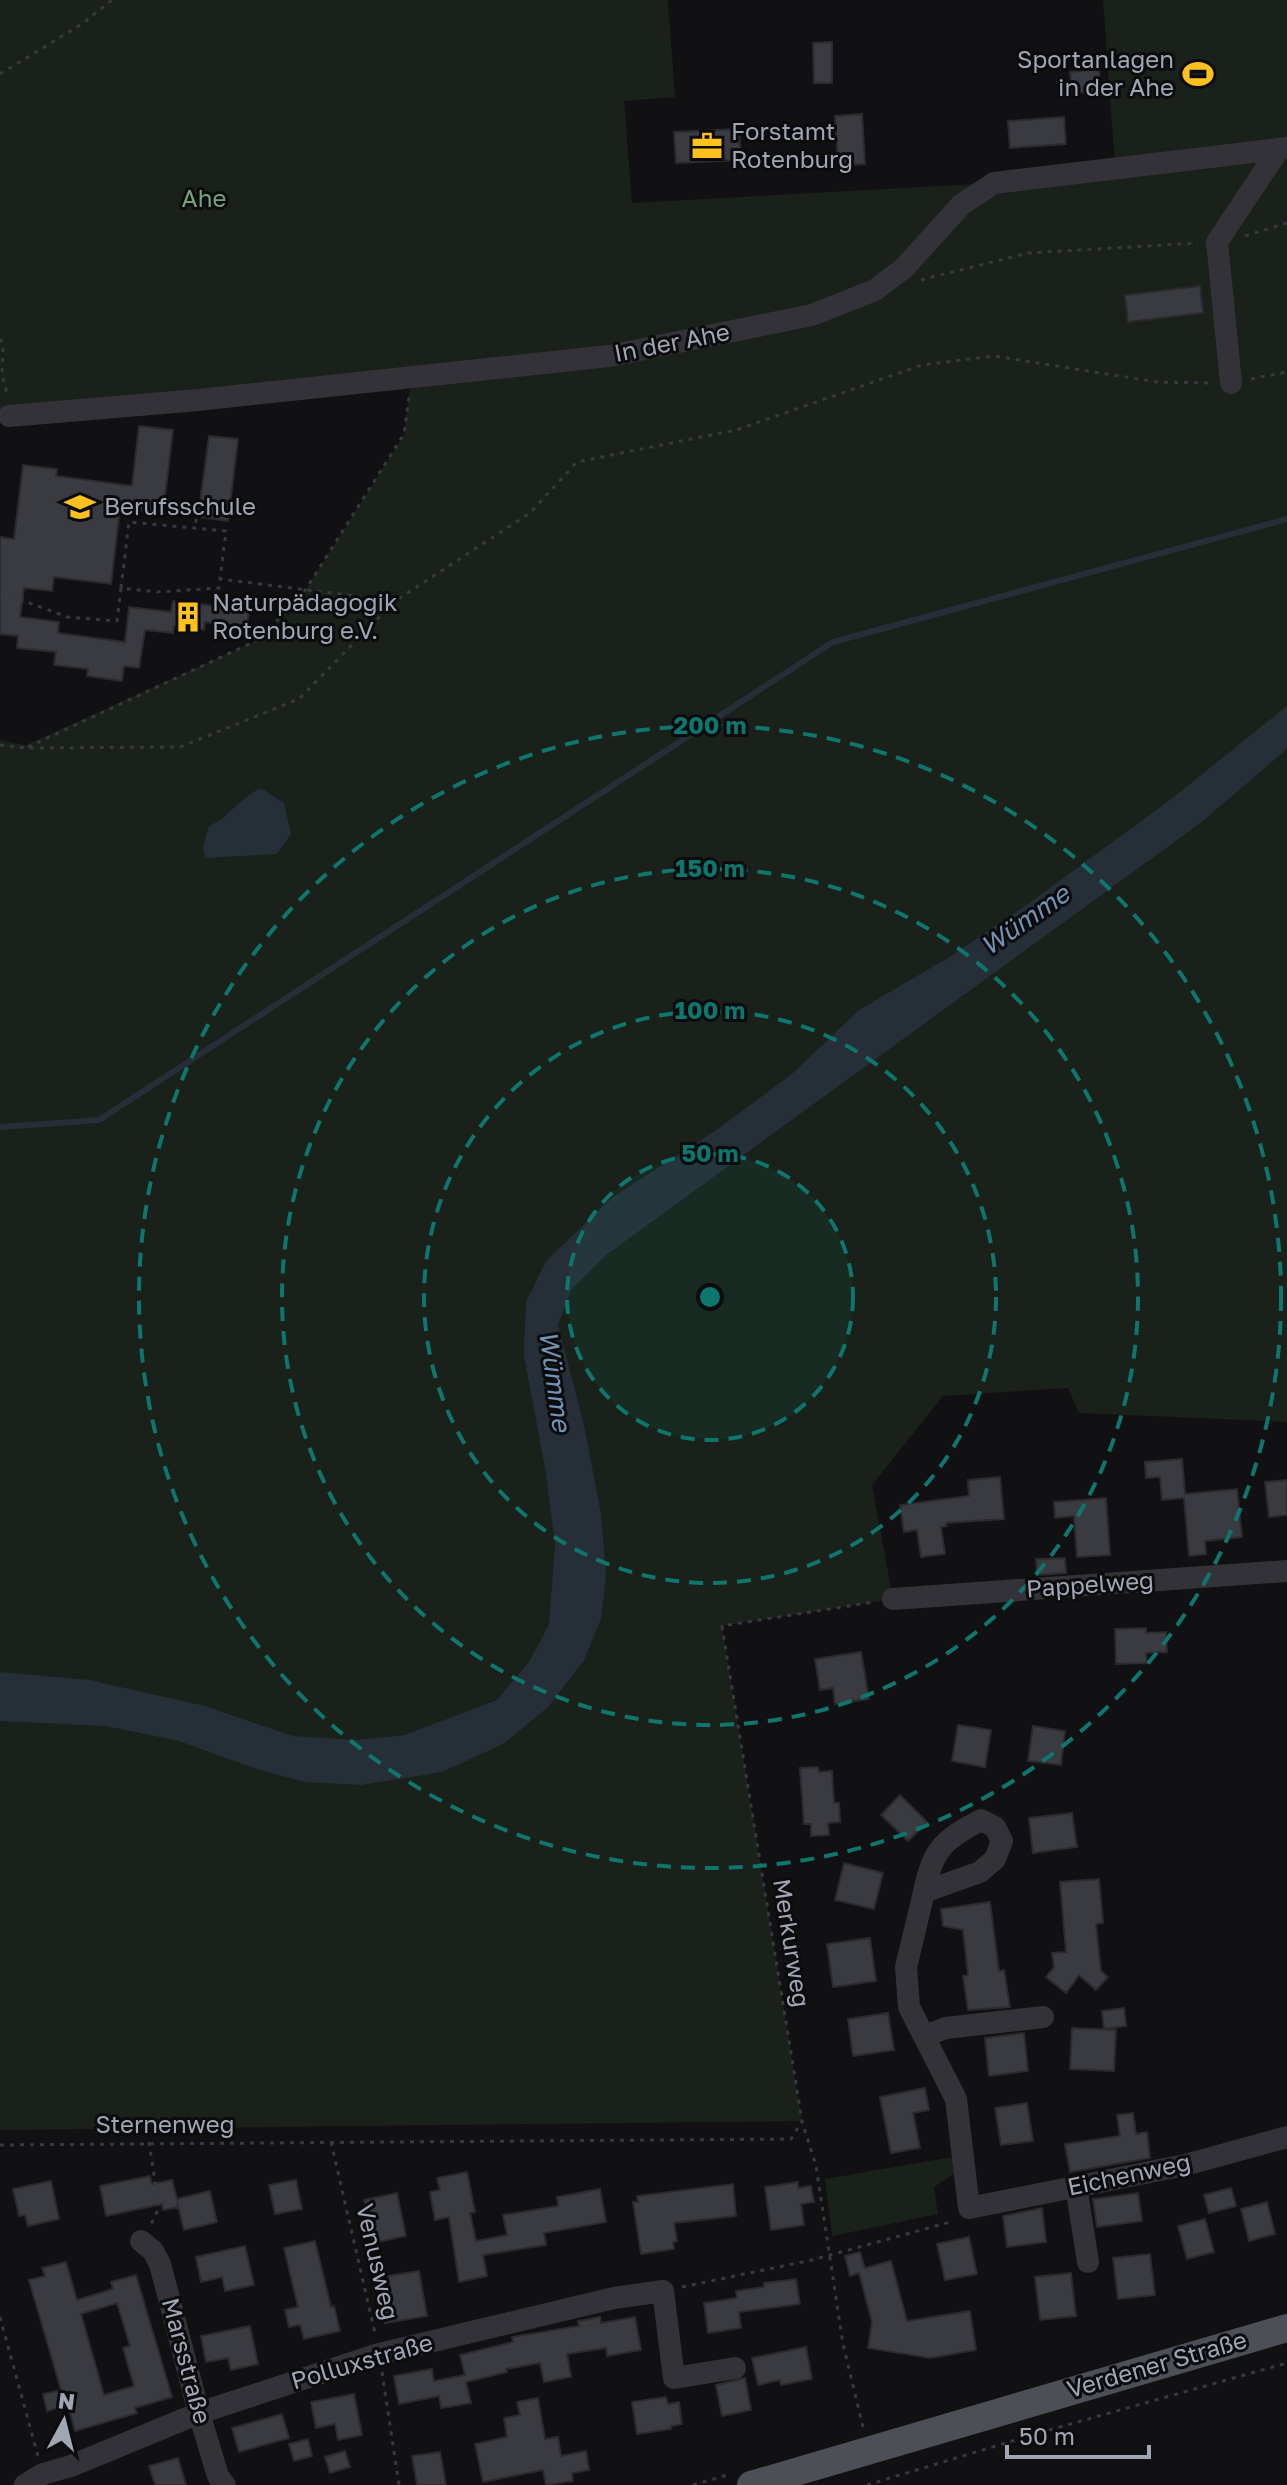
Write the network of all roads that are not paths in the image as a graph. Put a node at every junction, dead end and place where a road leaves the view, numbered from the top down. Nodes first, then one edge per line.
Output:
1 (1283, 148) edge
2 (1231, 383) road end
3 (9, 416) road end
4 (1287, 1571) edge
5 (893, 1599) road end
6 (924, 1892) dead end
7 (1043, 2017) dead end
8 (924, 2036) junction
9 (1287, 2137) edge
10 (1076, 2186) junction
11 (141, 2241) road end
12 (1088, 2262) dead end
13 (1287, 2328) edge
14 (735, 2368) dead end
15 (199, 2413) junction
16 (35, 2481) edge
17 (225, 2485) edge
18 (751, 2485) edge

1 - 2 street
1 - 3 street, In der Ahe
4 - 5 street, Pappelweg
6 - 8 street
7 - 8 street
8 - 10 street, Eichenweg
9 - 10 street, Eichenweg
10 - 12 street
11 - 15 street, Marsstraße
13 - 18 main road, Verdener Straße
14 - 15 street, Polluxstraße
15 - 16 street, Polluxstraße
15 - 17 street, Marsstraße

